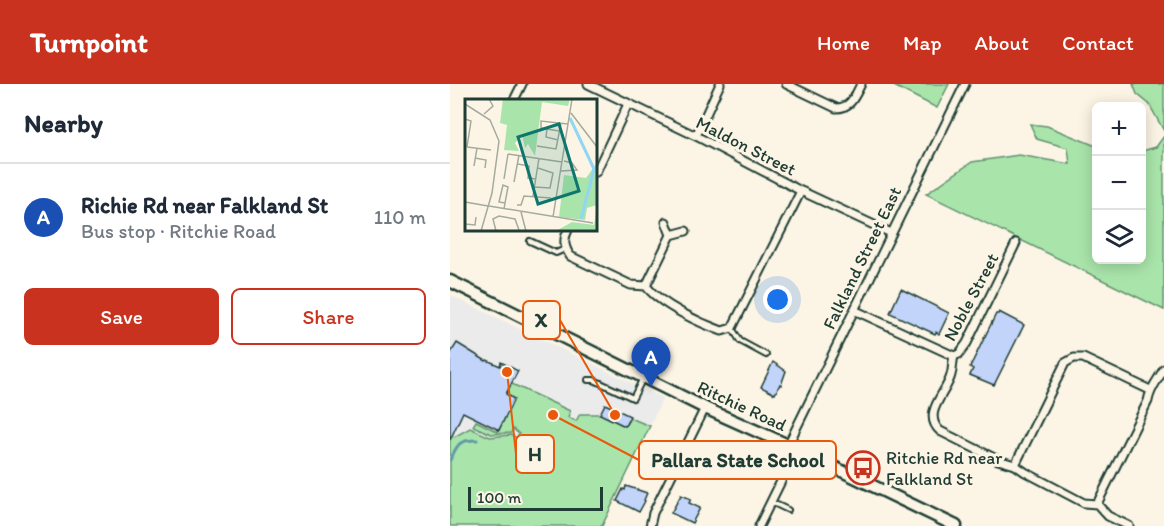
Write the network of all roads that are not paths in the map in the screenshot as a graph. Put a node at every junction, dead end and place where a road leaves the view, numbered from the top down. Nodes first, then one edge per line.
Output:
1 (522, 84) edge
2 (588, 84) edge
3 (720, 84) edge
4 (786, 84) edge
5 (861, 84) edge
6 (965, 84) edge
7 (514, 99) edge
8 (628, 104) junction
9 (696, 136) junction
10 (597, 170) edge
11 (801, 191) junction
12 (666, 222) dead end
13 (568, 231) edge
14 (686, 231) dead end
15 (891, 233) junction
16 (671, 235) junction
17 (530, 241) dead end
18 (1016, 243) dead end
19 (565, 249) junction
20 (450, 281) edge
21 (646, 286) junction
22 (854, 309) junction
23 (732, 328) junction
24 (766, 355) dead end
25 (954, 356) junction
26 (1164, 369) edge
27 (644, 377) junction
28 (588, 380) dead end
29 (1149, 390) junction
30 (705, 408) junction
31 (788, 445) junction
32 (1015, 465) junction
33 (788, 467) dead end
34 (771, 502) junction
35 (1097, 504) junction
36 (788, 510) dead end
37 (650, 526) edge
38 (759, 526) edge
39 (956, 526) edge
40 (1129, 526) edge

1 - 7 street
2 - 8 street, Maldon Street
3 - 9 street
4 - 5 street
6 - 15 street, Falkland Street East
8 - 9 street, Maldon Street
8 - 10 street
9 - 11 street, Maldon Street
11 - 15 street, Maldon Street
11 - 23 street
12 - 16 street
13 - 19 street
14 - 16 street
15 - 22 street, Falkland Street East
16 - 21 street
17 - 19 lane
18 - 25 street, Noble Street
19 - 21 street
20 - 27 street, Ritchie Road
21 - 23 street
22 - 25 street
22 - 31 street, Falkland Street East
23 - 24 lane
25 - 32 street, Noble Street
26 - 29 street
27 - 28 lane
27 - 30 street, Ritchie Road
29 - 32 street
29 - 35 street
30 - 31 street, Ritchie Road
30 - 37 street
31 - 39 street, Ritchie Road
32 - 35 street, Noble Street
33 - 34 street
34 - 36 lane
34 - 38 street
35 - 40 street, Noble Street

